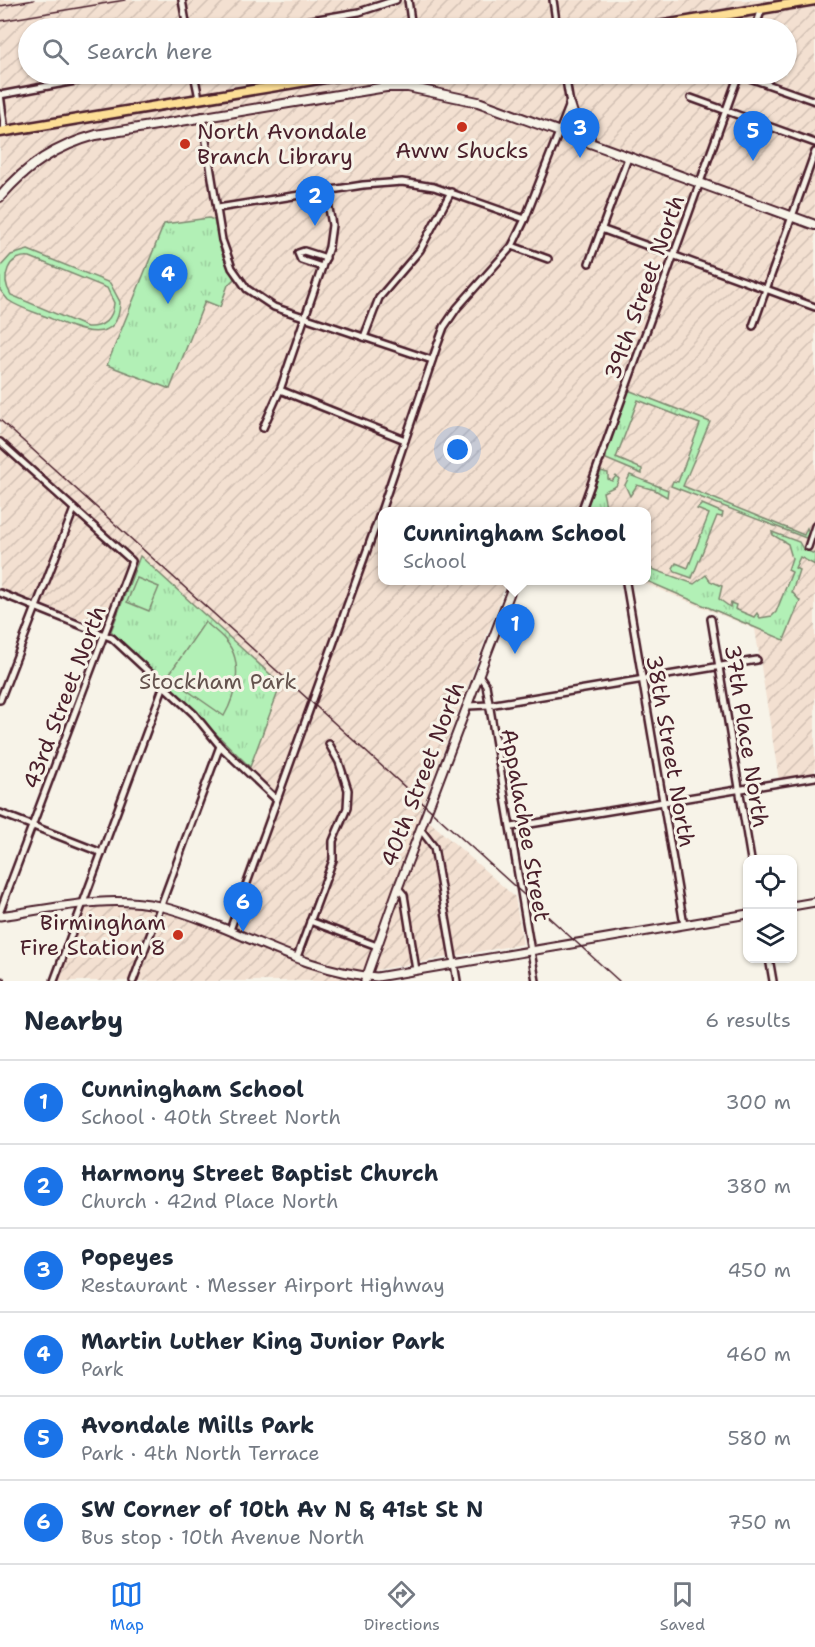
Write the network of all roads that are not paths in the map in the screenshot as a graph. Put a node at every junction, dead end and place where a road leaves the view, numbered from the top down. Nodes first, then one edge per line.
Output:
1 (182, 0) edge
2 (396, 0) edge
3 (408, 0) edge
4 (553, 0) edge
5 (815, 0) edge
6 (762, 9) junction
7 (185, 18) edge
8 (323, 18) edge
9 (411, 18) edge
10 (556, 18) edge
11 (707, 18) edge
12 (759, 18) edge
13 (56, 84) edge
14 (196, 84) edge
15 (287, 84) edge
16 (567, 84) edge
17 (735, 84) edge
18 (767, 84) edge
19 (0, 94) edge
20 (198, 98) junction
21 (691, 98) dead end
22 (815, 101) edge
23 (570, 104) junction
24 (725, 111) junction
25 (202, 116) junction
26 (3, 131) edge
27 (560, 131) junction
28 (815, 143) edge
29 (609, 149) junction
30 (815, 152) edge
31 (628, 158) junction
32 (698, 184) junction
33 (326, 192) junction
34 (452, 192) junction
35 (0, 197) edge
36 (218, 208) junction
37 (792, 217) junction
38 (525, 219) junction
39 (815, 225) edge
40 (601, 229) junction
41 (512, 246) junction
42 (672, 256) junction
43 (326, 258) junction
44 (548, 259) dead end
45 (588, 263) dead end
46 (322, 267) junction
47 (766, 289) junction
48 (815, 307) edge
49 (304, 318) junction
50 (753, 326) dead end
51 (364, 337) junction
52 (432, 360) junction
53 (280, 390) junction
54 (263, 428) dead end
55 (405, 440) junction
56 (0, 442) edge
57 (384, 507) edge
58 (583, 507) edge
59 (74, 509) junction
60 (378, 526) edge
61 (815, 526) edge
62 (808, 547) dead end
63 (513, 585) edge
64 (626, 585) edge
65 (0, 593) edge
66 (35, 606) junction
67 (711, 619) dead end
68 (105, 634) junction
69 (757, 660) dead end
70 (719, 666) junction
71 (479, 675) junction
72 (642, 680) junction
73 (164, 685) junction
74 (0, 700) edge
75 (489, 705) junction
76 (468, 706) junction
77 (329, 744) dead end
78 (220, 746) junction
79 (815, 777) edge
80 (739, 789) junction
81 (276, 799) junction
82 (662, 802) junction
83 (0, 813) edge
84 (33, 825) junction
85 (512, 827) junction
86 (421, 830) junction
87 (102, 853) junction
88 (750, 855) edge
89 (398, 888) junction
90 (815, 902) edge
91 (83, 905) junction
92 (797, 905) edge
93 (161, 907) junction
94 (0, 911) edge
95 (743, 915) edge
96 (0, 916) edge
97 (310, 921) junction
98 (684, 925) junction
99 (230, 930) junction
100 (377, 946) junction
101 (531, 951) junction
102 (297, 957) junction
103 (770, 963) edge
104 (454, 964) junction
105 (416, 970) junction
106 (366, 979) edge
107 (377, 979) edge
108 (54, 981) edge
109 (133, 981) edge
110 (457, 981) edge
111 (536, 981) edge
112 (773, 981) edge

1 - 7 street
2 - 8 street
3 - 9 street
4 - 10 street
5 - 6 main road
6 - 11 main road
6 - 12 street
13 - 19 street
14 - 20 street
15 - 20 main road
16 - 23 street
17 - 24 street, 39th Street North
18 - 22 street
19 - 26 street
20 - 26 main road
21 - 24 street
23 - 27 street
23 - 29 main road
24 - 28 street
24 - 32 street, 39th Street North
25 - 27 main road
25 - 35 main road
25 - 36 street
27 - 29 main road
27 - 38 street
29 - 31 main road
30 - 37 street
31 - 32 main road
31 - 40 street
32 - 37 main road
32 - 42 street, 39th Street North
33 - 34 street
33 - 36 street
33 - 43 street
34 - 38 street
34 - 51 street
36 - 49 street
37 - 39 main road
37 - 47 street
38 - 41 street
40 - 42 street
40 - 45 street
41 - 44 street
41 - 52 street
42 - 47 street
42 - 58 street, 39th Street North
43 - 46 street
43 - 46 street
46 - 49 street
47 - 48 street
47 - 50 street
49 - 51 street
49 - 53 street
51 - 52 street
52 - 55 street
53 - 54 street
53 - 55 street
55 - 57 street
56 - 59 street
59 - 66 street
59 - 68 street, 43rd Street North
60 - 81 street
61 - 62 street
63 - 71 street, 40th Street North
64 - 72 street, 38th Street North
65 - 66 street
66 - 68 street
66 - 74 street
67 - 70 street, 37th Place North
68 - 73 street
68 - 84 street, 43rd Street North
69 - 70 street
70 - 72 street
70 - 80 street, 37th Place North
71 - 75 street, Appalachee Street
71 - 76 street, 40th Street North
72 - 75 street
72 - 82 street, 38th Street North
73 - 78 street
73 - 87 street
75 - 76 street
75 - 85 street, Appalachee Street
76 - 86 street, 40th Street North
77 - 97 street
78 - 81 street
78 - 93 street
79 - 80 street
80 - 82 street
80 - 88 street, 37th Place North
81 - 99 street
82 - 85 street
82 - 98 street, 38th Street North
83 - 84 street
84 - 87 street
84 - 94 street, 43rd Street North
85 - 101 street, Appalachee Street
86 - 89 street, 40th Street North
86 - 104 street
87 - 91 street
89 - 100 street, 40th Street North
89 - 105 street
90 - 92 street
91 - 93 street
91 - 96 street
91 - 108 street
93 - 99 street
93 - 109 street
95 - 98 street
97 - 100 street
97 - 102 street
98 - 101 street
99 - 102 street
100 - 106 street, 40th Street North
101 - 104 street
101 - 111 street, Appalachee Street
102 - 106 street
103 - 112 street
104 - 105 street
104 - 110 street
105 - 107 street
106 - 107 street

